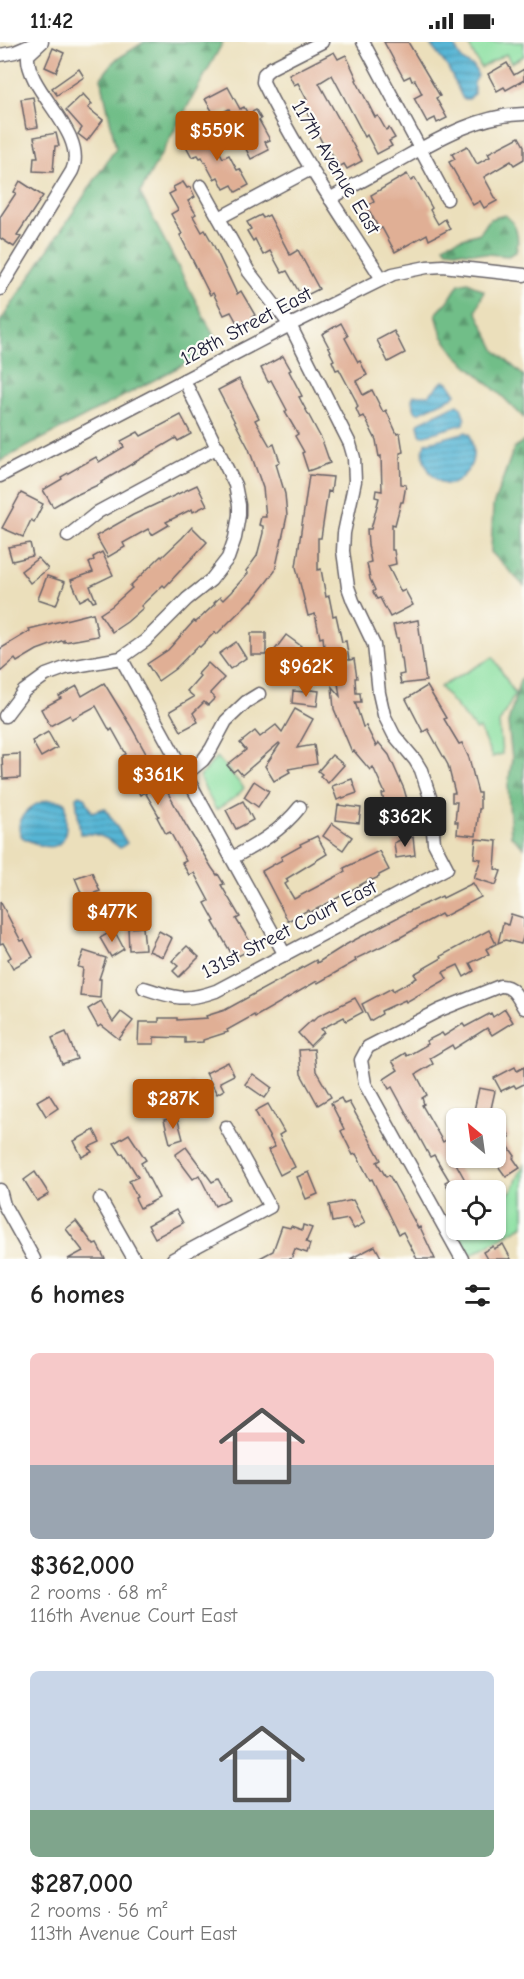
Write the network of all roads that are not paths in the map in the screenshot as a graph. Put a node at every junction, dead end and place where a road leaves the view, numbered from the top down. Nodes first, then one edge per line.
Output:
1 (37, 42) edge
2 (42, 42) edge
3 (322, 42) edge
4 (363, 42) edge
5 (0, 55) edge
6 (524, 114) edge
7 (421, 149) junction
8 (311, 169) junction
9 (201, 186) dead end
10 (330, 199) junction
11 (447, 199) dead end
12 (219, 218) junction
13 (524, 275) edge
14 (382, 279) junction
15 (0, 289) edge
16 (290, 325) junction
17 (184, 380) junction
18 (218, 447) junction
19 (0, 476) edge
20 (68, 536) dead end
21 (121, 658) junction
22 (259, 694) dead end
23 (5, 716) dead end
24 (186, 774) junction
25 (300, 807) dead end
26 (232, 858) junction
27 (285, 955) junction
28 (144, 988) dead end
29 (524, 1008) edge
30 (226, 1127) dead end
31 (0, 1190) edge
32 (100, 1199) dead end
33 (2, 1203) edge
34 (34, 1259) edge
35 (134, 1259) edge
36 (173, 1259) edge
37 (462, 1259) edge

1 - 5 street
2 - 15 street
3 - 8 street, 117th Avenue East
4 - 7 street
6 - 7 street
7 - 10 street
7 - 11 street
8 - 10 street, 117th Avenue East
8 - 12 street
9 - 12 street
10 - 14 street, 117th Avenue East
12 - 16 street
13 - 14 street, 128th Street East
14 - 16 street, 128th Street East
16 - 17 street, 128th Street East
16 - 27 street, 131st Street Court East
17 - 18 street
17 - 19 street, 128th Street East
18 - 20 street
18 - 21 street
21 - 23 street
21 - 24 street
22 - 24 street
24 - 26 street
25 - 26 street
26 - 27 street
27 - 28 street, 131st Street Court East
29 - 37 street
30 - 36 street
31 - 33 street
32 - 35 street
33 - 34 street

